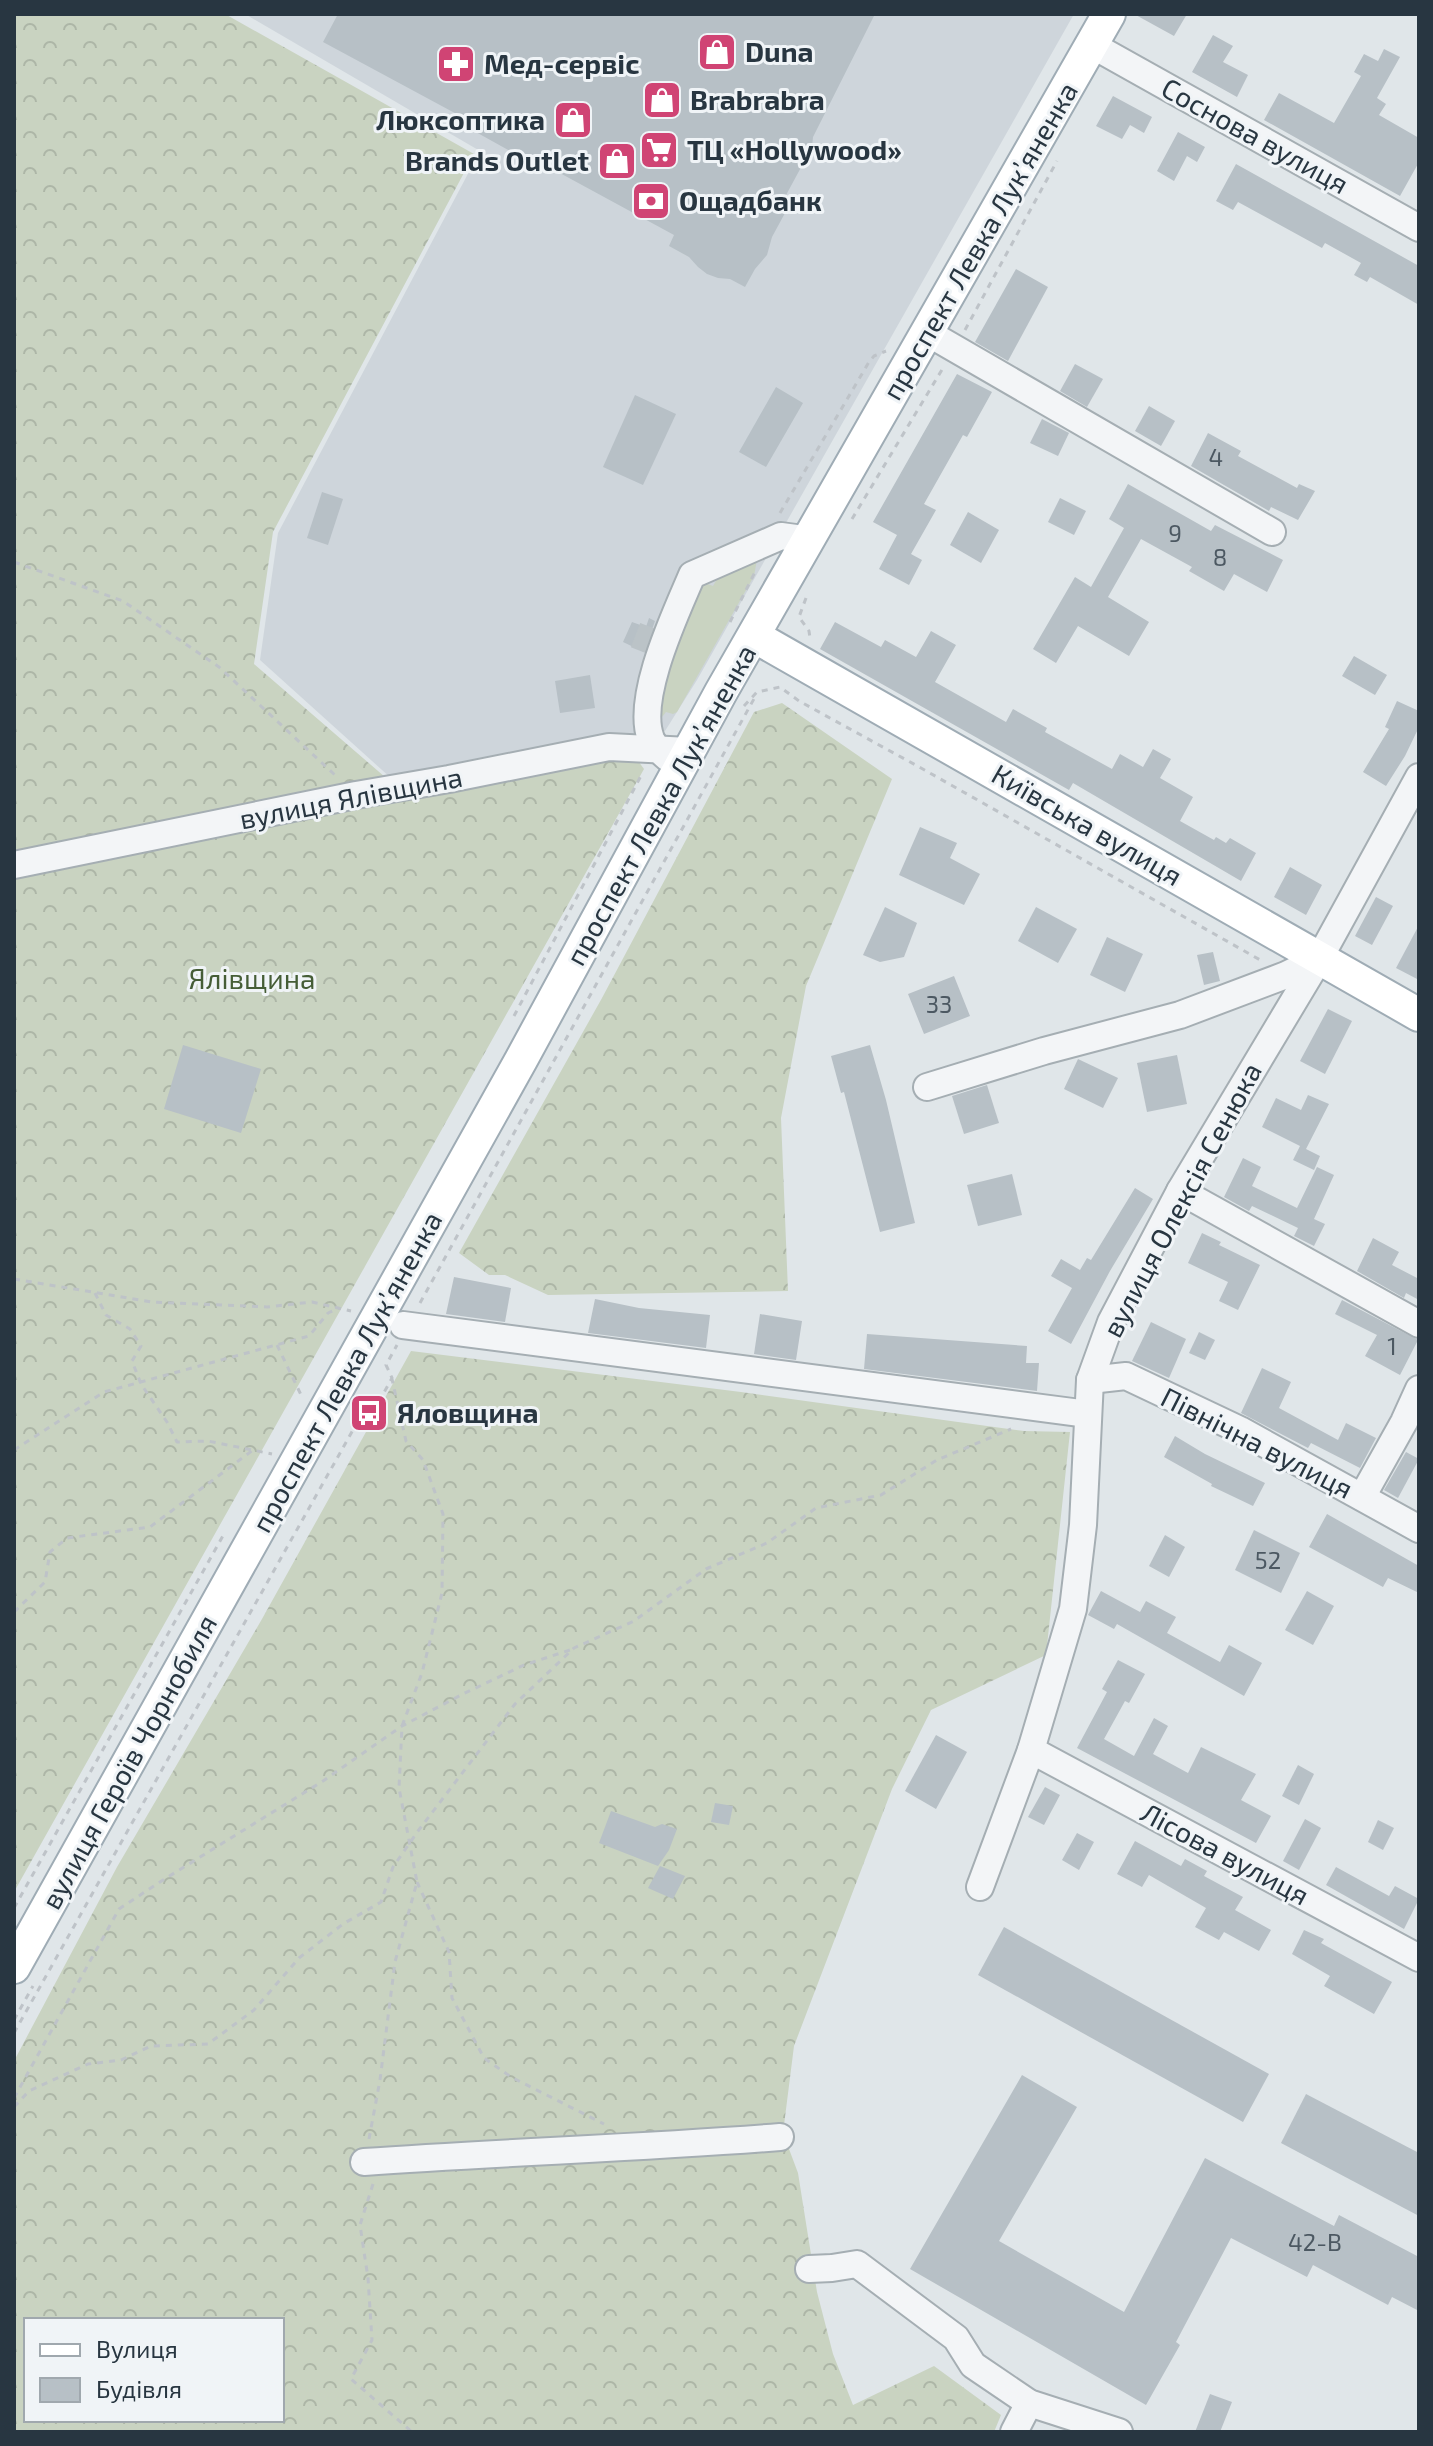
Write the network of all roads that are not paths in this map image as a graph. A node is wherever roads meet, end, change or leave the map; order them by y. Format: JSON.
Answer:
{"nodes":[{"id":1,"x":1109,"y":14,"type":"edge"},
{"id":2,"x":1092,"y":45,"type":"junction"},
{"id":3,"x":1419,"y":228,"type":"edge"},
{"id":4,"x":941,"y":341,"type":"junction"},
{"id":5,"x":1272,"y":532,"type":"dead end"},
{"id":6,"x":806,"y":542,"type":"junction"},
{"id":7,"x":692,"y":575,"type":"junction"},
{"id":8,"x":655,"y":621,"type":"tunnel mouth"},
{"id":9,"x":754,"y":636,"type":"junction"},
{"id":10,"x":643,"y":652,"type":"tunnel mouth"},
{"id":11,"x":648,"y":699,"type":"junction"},
{"id":12,"x":675,"y":755,"type":"junction"},
{"id":13,"x":1419,"y":777,"type":"edge"},
{"id":14,"x":14,"y":865,"type":"edge"},
{"id":15,"x":1319,"y":959,"type":"junction"},
{"id":16,"x":1419,"y":1015,"type":"edge"},
{"id":17,"x":927,"y":1087,"type":"dead end"},
{"id":18,"x":1180,"y":1191,"type":"junction"},
{"id":19,"x":1419,"y":1324,"type":"edge"},
{"id":20,"x":406,"y":1325,"type":"road end"},
{"id":21,"x":1090,"y":1380,"type":"junction"},
{"id":22,"x":1419,"y":1389,"type":"edge"},
{"id":23,"x":1088,"y":1414,"type":"junction"},
{"id":24,"x":1362,"y":1497,"type":"junction"},
{"id":25,"x":1419,"y":1529,"type":"edge"},
{"id":26,"x":220,"y":1600,"type":"joint"},
{"id":27,"x":1031,"y":1750,"type":"junction"},
{"id":28,"x":980,"y":1887,"type":"dead end"},
{"id":29,"x":1419,"y":1958,"type":"edge"},
{"id":30,"x":14,"y":1967,"type":"edge"},
{"id":31,"x":780,"y":2137,"type":"dead end"},
{"id":32,"x":364,"y":2162,"type":"road end"},
{"id":33,"x":809,"y":2269,"type":"dead end"},
{"id":34,"x":1022,"y":2397,"type":"junction"},
{"id":35,"x":1014,"y":2432,"type":"edge"},
{"id":36,"x":1119,"y":2432,"type":"edge"}],
"edges":[{"from":1,"to":2,"type":"main road","name":"проспект Левка Лукʼяненка"},
{"from":2,"to":3,"type":"street","name":"Соснова вулиця"},
{"from":2,"to":4,"type":"main road","name":"проспект Левка Лукʼяненка"},
{"from":4,"to":5,"type":"street"},
{"from":4,"to":6,"type":"main road","name":"проспект Левка Лукʼяненка"},
{"from":6,"to":7,"type":"street"},
{"from":6,"to":9,"type":"main road","name":"проспект Левка Лукʼяненка"},
{"from":7,"to":8,"type":"street"},
{"from":7,"to":11,"type":"street"},
{"from":9,"to":12,"type":"main road","name":"проспект Левка Лукʼяненка"},
{"from":9,"to":15,"type":"main road","name":"Київська вулиця"},
{"from":10,"to":11,"type":"street"},
{"from":11,"to":12,"type":"street"},
{"from":12,"to":14,"type":"street","name":"вулиця Ялівщина"},
{"from":12,"to":26,"type":"main road","name":"проспект Левка Лукʼяненка"},
{"from":13,"to":15,"type":"street","name":"вулиця Олексія Сенюка"},
{"from":15,"to":16,"type":"main road","name":"Київська вулиця"},
{"from":15,"to":17,"type":"street"},
{"from":15,"to":18,"type":"street","name":"вулиця Олексія Сенюка"},
{"from":18,"to":19,"type":"street"},
{"from":18,"to":21,"type":"street","name":"вулиця Олексія Сенюка"},
{"from":20,"to":23,"type":"street"},
{"from":21,"to":23,"type":"street","name":"вулиця Олексія Сенюка"},
{"from":21,"to":24,"type":"street","name":"Північна вулиця"},
{"from":22,"to":24,"type":"street"},
{"from":23,"to":27,"type":"street","name":"вулиця Олексія Сенюка"},
{"from":24,"to":25,"type":"street","name":"Північна вулиця"},
{"from":26,"to":30,"type":"main road","name":"вулиця Героїв Чорнобиля"},
{"from":27,"to":28,"type":"street","name":"вулиця Олексія Сенюка"},
{"from":27,"to":29,"type":"street","name":"Лісова вулиця"},
{"from":31,"to":32,"type":"street"},
{"from":33,"to":34,"type":"street"},
{"from":34,"to":35,"type":"street"},
{"from":34,"to":36,"type":"street"}]}
